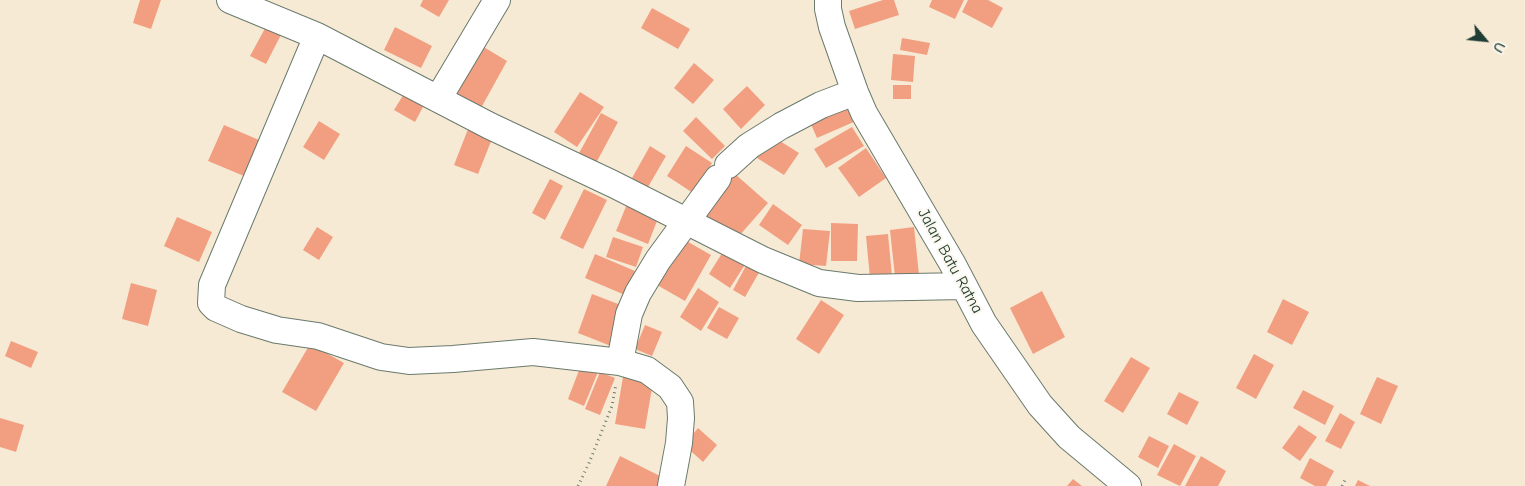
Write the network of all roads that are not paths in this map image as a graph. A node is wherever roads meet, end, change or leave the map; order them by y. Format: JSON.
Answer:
{"nodes":[{"id":1,"x":230,"y":0,"type":"edge"},
{"id":2,"x":497,"y":0,"type":"edge"},
{"id":3,"x":828,"y":0,"type":"edge"},
{"id":4,"x":317,"y":36,"type":"junction"},
{"id":5,"x":855,"y":92,"type":"junction"},
{"id":6,"x":438,"y":99,"type":"junction"},
{"id":7,"x":688,"y":221,"type":"junction"},
{"id":8,"x":964,"y":286,"type":"junction"},
{"id":9,"x":620,"y":362,"type":"junction"},
{"id":10,"x":1125,"y":485,"type":"edge"},
{"id":11,"x":671,"y":486,"type":"edge"}],
"edges":[{"from":1,"to":4,"type":"street"},
{"from":2,"to":6,"type":"street"},
{"from":3,"to":5,"type":"street","name":"Jalan Batu Ratna"},
{"from":4,"to":6,"type":"street"},
{"from":4,"to":9,"type":"street"},
{"from":5,"to":7,"type":"street"},
{"from":5,"to":8,"type":"street","name":"Jalan Batu Ratna"},
{"from":6,"to":7,"type":"street"},
{"from":7,"to":8,"type":"street"},
{"from":7,"to":9,"type":"street"},
{"from":8,"to":10,"type":"street","name":"Jalan Batu Ratna"},
{"from":9,"to":11,"type":"street"}]}
